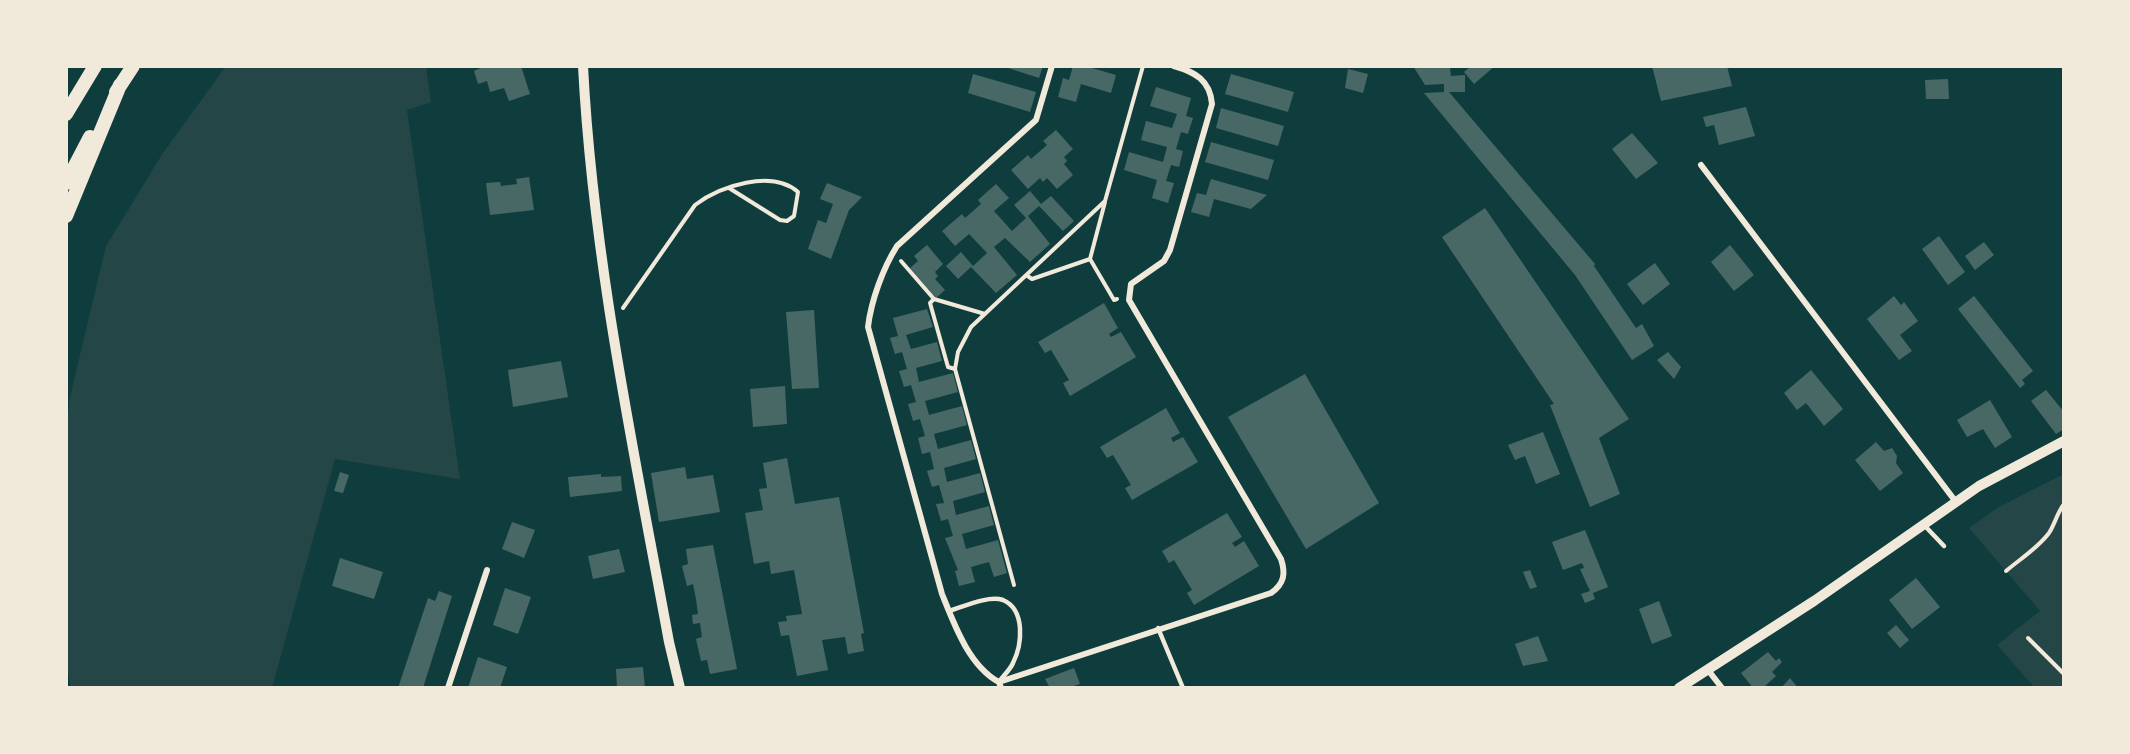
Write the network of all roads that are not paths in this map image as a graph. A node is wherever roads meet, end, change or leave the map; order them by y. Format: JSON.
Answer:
{"nodes":[{"id":1,"x":95,"y":66,"type":"edge"},
{"id":2,"x":134,"y":66,"type":"edge"},
{"id":3,"x":583,"y":66,"type":"edge"},
{"id":4,"x":1052,"y":66,"type":"edge"},
{"id":5,"x":1174,"y":66,"type":"edge"},
{"id":6,"x":120,"y":85,"type":"junction"},
{"id":7,"x":66,"y":114,"type":"edge"},
{"id":8,"x":1701,"y":165,"type":"dead end"},
{"id":9,"x":66,"y":183,"type":"edge"},
{"id":10,"x":66,"y":216,"type":"edge"},
{"id":11,"x":2064,"y":441,"type":"edge"},
{"id":12,"x":1956,"y":503,"type":"junction"},
{"id":13,"x":1924,"y":525,"type":"junction"},
{"id":14,"x":1944,"y":546,"type":"dead end"},
{"id":15,"x":487,"y":570,"type":"dead end"},
{"id":16,"x":949,"y":611,"type":"junction"},
{"id":17,"x":1158,"y":628,"type":"junction"},
{"id":18,"x":1708,"y":670,"type":"junction"},
{"id":19,"x":1000,"y":685,"type":"edge"},
{"id":20,"x":448,"y":688,"type":"edge"},
{"id":21,"x":680,"y":688,"type":"edge"},
{"id":22,"x":1183,"y":688,"type":"edge"},
{"id":23,"x":1679,"y":688,"type":"edge"},
{"id":24,"x":1722,"y":688,"type":"edge"}],
"edges":[{"from":1,"to":7,"type":"main road"},
{"from":2,"to":6,"type":"main road"},
{"from":3,"to":21,"type":"street"},
{"from":4,"to":16,"type":"street"},
{"from":5,"to":17,"type":"street"},
{"from":6,"to":9,"type":"main road"},
{"from":6,"to":10,"type":"main road"},
{"from":8,"to":12,"type":"street"},
{"from":11,"to":12,"type":"street"},
{"from":12,"to":13,"type":"street"},
{"from":13,"to":14,"type":"lane"},
{"from":13,"to":18,"type":"street"},
{"from":15,"to":20,"type":"street"},
{"from":16,"to":19,"type":"street"},
{"from":16,"to":19,"type":"lane"},
{"from":17,"to":19,"type":"street"},
{"from":17,"to":22,"type":"lane"},
{"from":18,"to":23,"type":"street"},
{"from":18,"to":24,"type":"street"}]}
